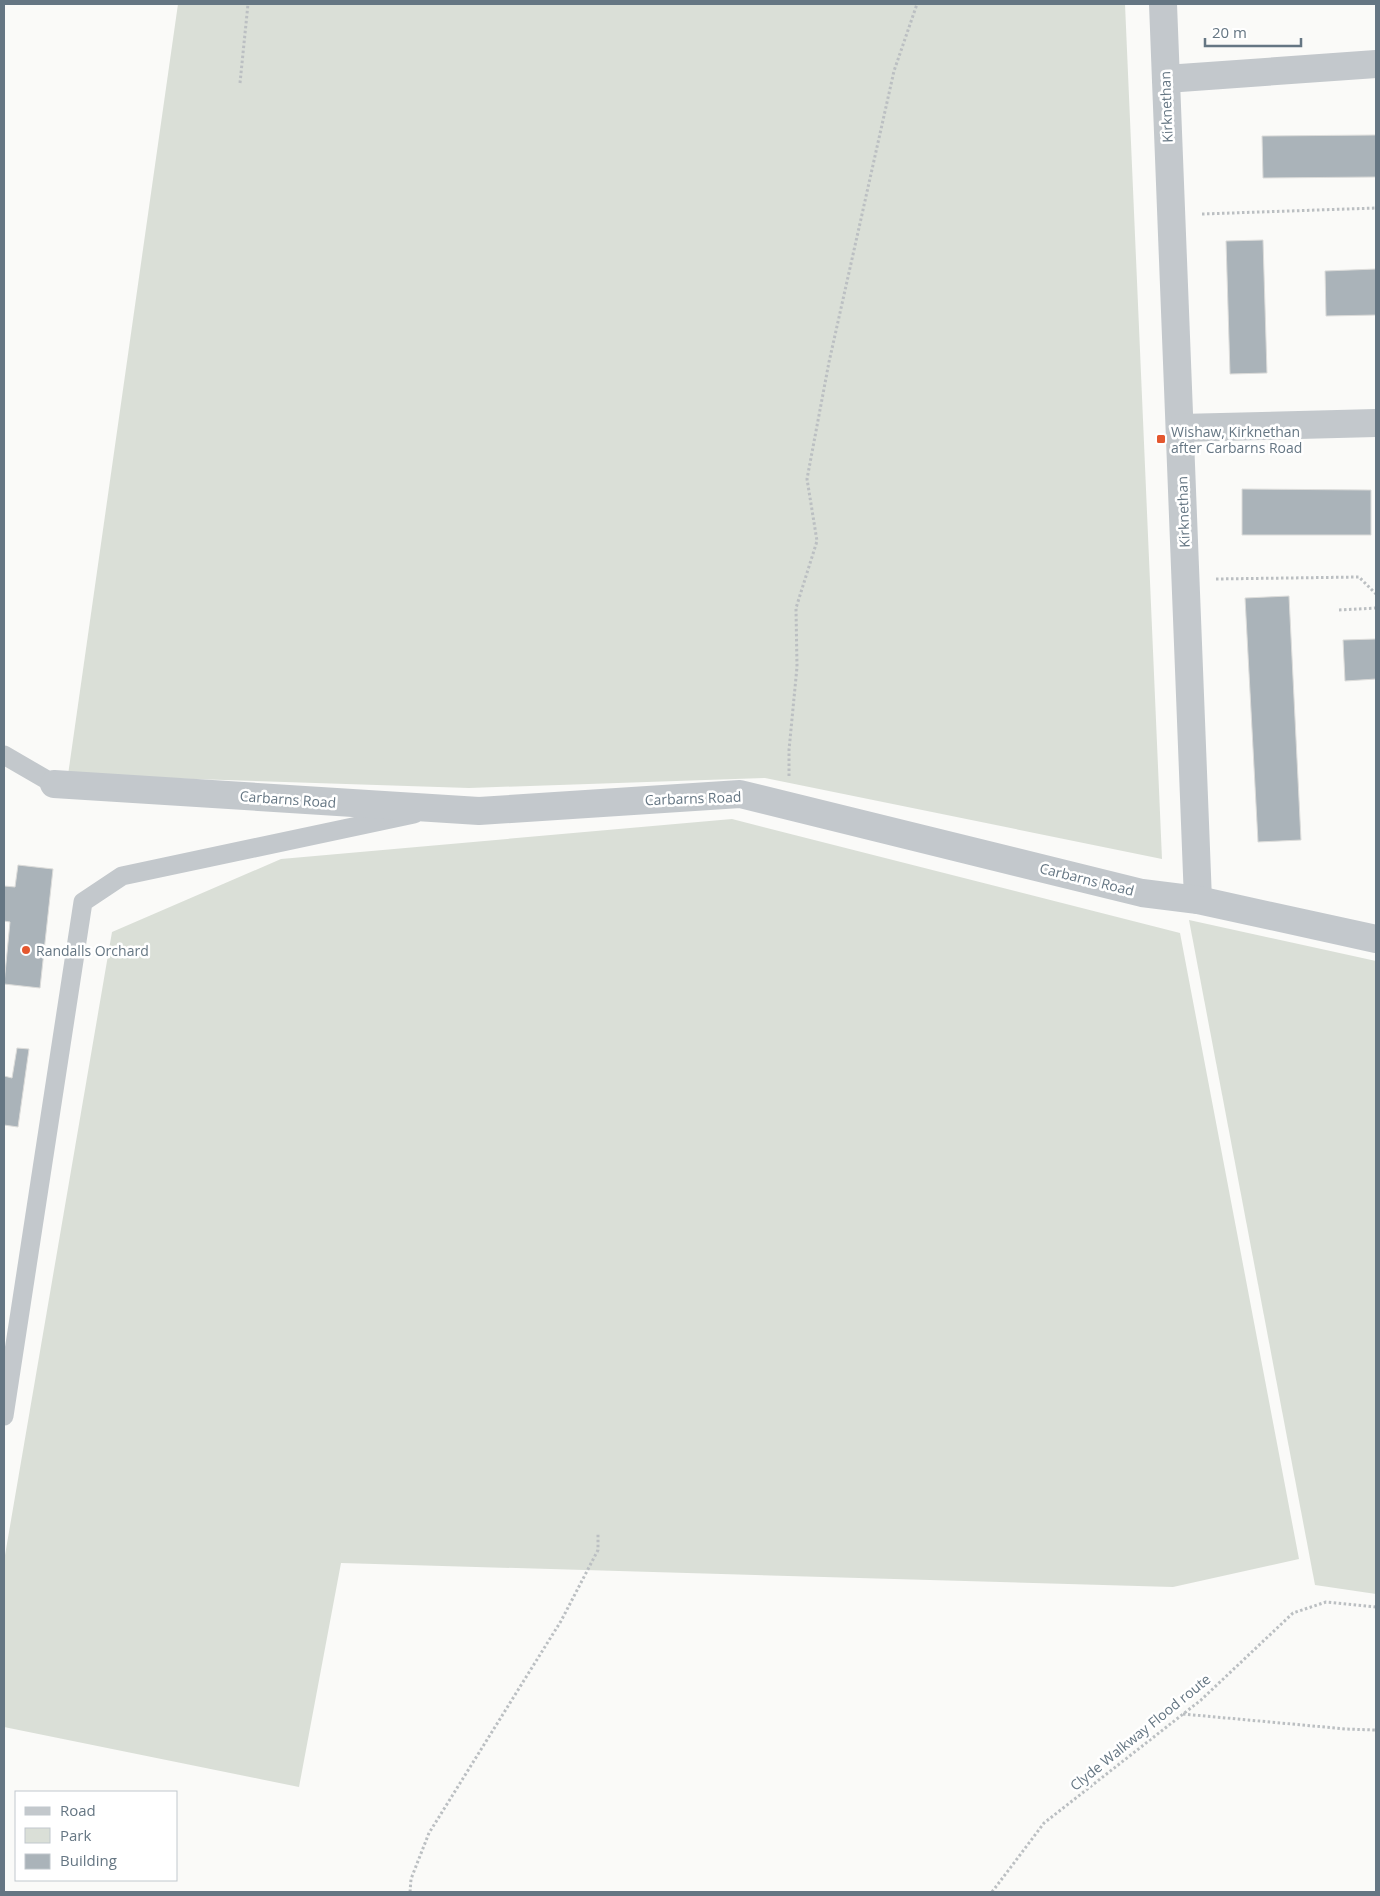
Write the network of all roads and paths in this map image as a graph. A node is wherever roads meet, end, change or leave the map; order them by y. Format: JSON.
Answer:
{"nodes":[{"id":1,"x":248,"y":4,"type":"edge"},
{"id":2,"x":917,"y":4,"type":"edge"},
{"id":3,"x":1163,"y":4,"type":"edge"},
{"id":4,"x":1376,"y":64,"type":"edge"},
{"id":5,"x":1166,"y":79,"type":"junction"},
{"id":6,"x":240,"y":83,"type":"dead end"},
{"id":7,"x":1376,"y":208,"type":"edge"},
{"id":8,"x":1170,"y":215,"type":"junction"},
{"id":9,"x":1376,"y":423,"type":"edge"},
{"id":10,"x":1180,"y":428,"type":"junction"},
{"id":11,"x":1186,"y":573,"type":"junction"},
{"id":12,"x":1376,"y":594,"type":"edge"},
{"id":13,"x":1376,"y":608,"type":"edge"},
{"id":14,"x":1339,"y":610,"type":"dead end"},
{"id":15,"x":4,"y":755,"type":"edge"},
{"id":16,"x":54,"y":784,"type":"joint"},
{"id":17,"x":790,"y":806,"type":"junction"},
{"id":18,"x":440,"y":808,"type":"junction"},
{"id":19,"x":1198,"y":900,"type":"junction"},
{"id":20,"x":1376,"y":939,"type":"edge"},
{"id":21,"x":4,"y":1416,"type":"edge"},
{"id":22,"x":598,"y":1533,"type":"dead end"},
{"id":23,"x":1376,"y":1607,"type":"edge"},
{"id":24,"x":1184,"y":1714,"type":"junction"},
{"id":25,"x":1376,"y":1730,"type":"edge"},
{"id":26,"x":410,"y":1892,"type":"edge"},
{"id":27,"x":992,"y":1892,"type":"edge"}],
"edges":[{"from":1,"to":6,"type":"path"},
{"from":2,"to":17,"type":"path"},
{"from":3,"to":5,"type":"street","name":"Kirknethan"},
{"from":4,"to":5,"type":"street"},
{"from":5,"to":8,"type":"street","name":"Kirknethan"},
{"from":7,"to":8,"type":"path"},
{"from":8,"to":10,"type":"street","name":"Kirknethan"},
{"from":9,"to":10,"type":"street"},
{"from":10,"to":11,"type":"street","name":"Kirknethan"},
{"from":11,"to":12,"type":"path"},
{"from":11,"to":19,"type":"street","name":"Kirknethan"},
{"from":13,"to":14,"type":"path"},
{"from":15,"to":16,"type":"lane"},
{"from":16,"to":18,"type":"street","name":"Carbarns Road"},
{"from":17,"to":18,"type":"street","name":"Carbarns Road"},
{"from":17,"to":19,"type":"street","name":"Carbarns Road"},
{"from":18,"to":21,"type":"lane"},
{"from":19,"to":20,"type":"street","name":"Carbarns Road"},
{"from":22,"to":26,"type":"path"},
{"from":23,"to":24,"type":"path","name":"Clyde Walkway Flood route"},
{"from":24,"to":25,"type":"path"},
{"from":24,"to":27,"type":"path","name":"Clyde Walkway Flood route"}]}
